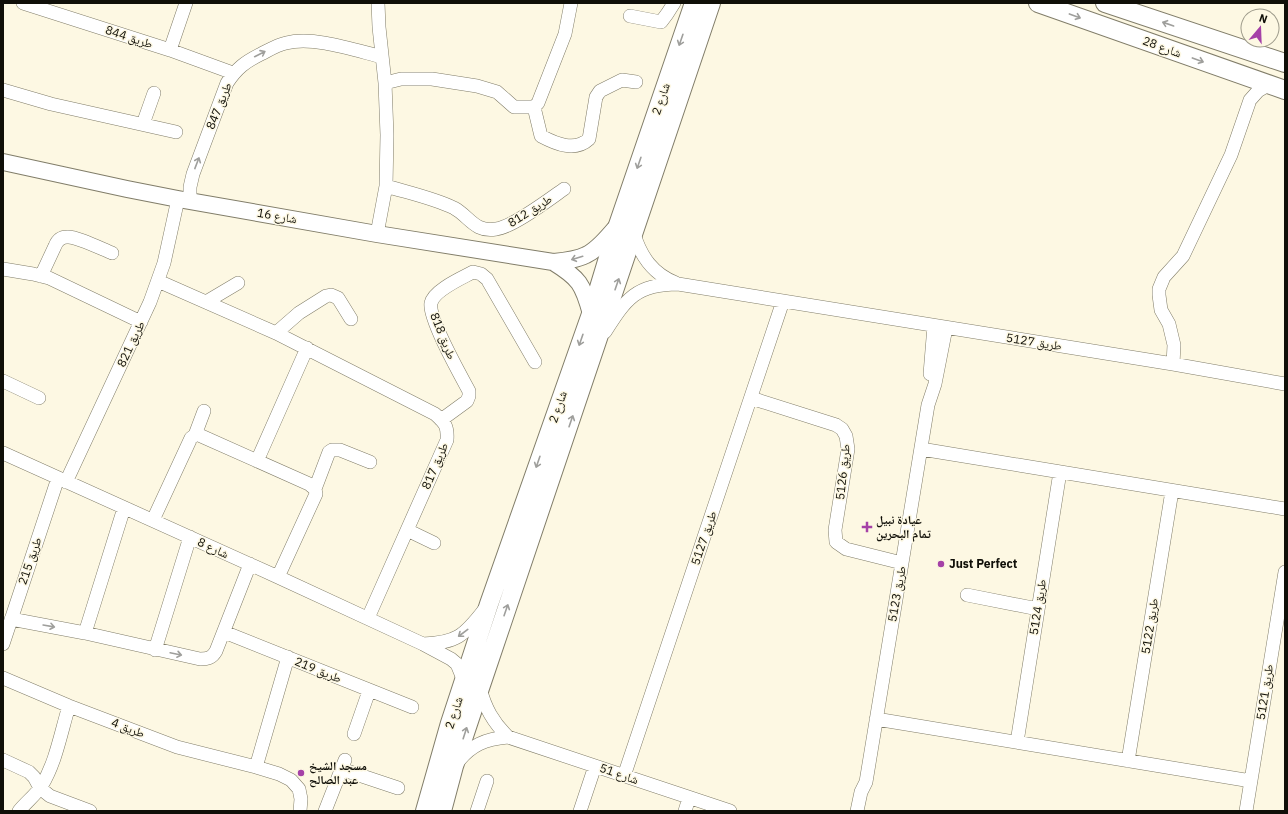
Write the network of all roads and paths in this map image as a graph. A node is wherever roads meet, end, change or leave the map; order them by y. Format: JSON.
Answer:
{"nodes":[{"id":1,"x":23,"y":3,"type":"edge"},
{"id":2,"x":378,"y":3,"type":"edge"},
{"id":3,"x":571,"y":3,"type":"edge"},
{"id":4,"x":674,"y":3,"type":"edge"},
{"id":5,"x":694,"y":3,"type":"edge"},
{"id":6,"x":711,"y":3,"type":"edge"},
{"id":7,"x":1038,"y":3,"type":"edge"},
{"id":8,"x":1105,"y":3,"type":"edge"},
{"id":9,"x":184,"y":4,"type":"edge"},
{"id":10,"x":1058,"y":6,"type":"edge"},
{"id":11,"x":630,"y":16,"type":"dead end"},
{"id":12,"x":170,"y":50,"type":"junction"},
{"id":13,"x":382,"y":57,"type":"junction"},
{"id":14,"x":1285,"y":63,"type":"edge"},
{"id":15,"x":234,"y":73,"type":"junction"},
{"id":16,"x":1243,"y":76,"type":"junction"},
{"id":17,"x":636,"y":82,"type":"dead end"},
{"id":18,"x":384,"y":83,"type":"junction"},
{"id":19,"x":1277,"y":88,"type":"edge"},
{"id":20,"x":3,"y":90,"type":"edge"},
{"id":21,"x":154,"y":93,"type":"dead end"},
{"id":22,"x":1250,"y":100,"type":"junction"},
{"id":23,"x":534,"y":107,"type":"junction"},
{"id":24,"x":143,"y":124,"type":"junction"},
{"id":25,"x":176,"y":132,"type":"dead end"},
{"id":26,"x":3,"y":162,"type":"edge"},
{"id":27,"x":386,"y":186,"type":"junction"},
{"id":28,"x":564,"y":189,"type":"dead end"},
{"id":29,"x":184,"y":200,"type":"junction"},
{"id":30,"x":618,"y":225,"type":"junction"},
{"id":31,"x":376,"y":234,"type":"junction"},
{"id":32,"x":634,"y":234,"type":"junction"},
{"id":33,"x":112,"y":253,"type":"dead end"},
{"id":34,"x":553,"y":262,"type":"junction"},
{"id":35,"x":3,"y":269,"type":"edge"},
{"id":36,"x":41,"y":276,"type":"junction"},
{"id":37,"x":158,"y":281,"type":"junction"},
{"id":38,"x":238,"y":283,"type":"dead end"},
{"id":39,"x":678,"y":284,"type":"junction"},
{"id":40,"x":783,"y":301,"type":"junction"},
{"id":41,"x":206,"y":302,"type":"junction"},
{"id":42,"x":590,"y":314,"type":"junction"},
{"id":43,"x":351,"y":319,"type":"dead end"},
{"id":44,"x":142,"y":322,"type":"junction"},
{"id":45,"x":940,"y":327,"type":"junction"},
{"id":46,"x":276,"y":333,"type":"junction"},
{"id":47,"x":596,"y":346,"type":"junction"},
{"id":48,"x":307,"y":348,"type":"junction"},
{"id":49,"x":535,"y":362,"type":"dead end"},
{"id":50,"x":1173,"y":364,"type":"junction"},
{"id":51,"x":3,"y":381,"type":"edge"},
{"id":52,"x":1285,"y":384,"type":"edge"},
{"id":53,"x":39,"y":398,"type":"dead end"},
{"id":54,"x":751,"y":398,"type":"junction"},
{"id":55,"x":204,"y":412,"type":"dead end"},
{"id":56,"x":441,"y":420,"type":"junction"},
{"id":57,"x":195,"y":435,"type":"junction"},
{"id":58,"x":921,"y":449,"type":"junction"},
{"id":59,"x":3,"y":453,"type":"edge"},
{"id":60,"x":257,"y":461,"type":"junction"},
{"id":61,"x":370,"y":462,"type":"dead end"},
{"id":62,"x":1060,"y":472,"type":"junction"},
{"id":63,"x":62,"y":480,"type":"junction"},
{"id":64,"x":315,"y":489,"type":"junction"},
{"id":65,"x":1172,"y":491,"type":"junction"},
{"id":66,"x":124,"y":508,"type":"junction"},
{"id":67,"x":1285,"y":509,"type":"edge"},
{"id":68,"x":153,"y":520,"type":"junction"},
{"id":69,"x":407,"y":530,"type":"junction"},
{"id":70,"x":190,"y":537,"type":"junction"},
{"id":71,"x":434,"y":543,"type":"dead end"},
{"id":72,"x":902,"y":563,"type":"junction"},
{"id":73,"x":250,"y":564,"type":"junction"},
{"id":74,"x":1285,"y":572,"type":"edge"},
{"id":75,"x":278,"y":577,"type":"junction"},
{"id":76,"x":968,"y":595,"type":"dead end"},
{"id":77,"x":488,"y":604,"type":"junction"},
{"id":78,"x":1038,"y":608,"type":"junction"},
{"id":79,"x":368,"y":618,"type":"junction"},
{"id":80,"x":11,"y":619,"type":"junction"},
{"id":81,"x":85,"y":632,"type":"junction"},
{"id":82,"x":224,"y":632,"type":"junction"},
{"id":83,"x":3,"y":644,"type":"edge"},
{"id":84,"x":423,"y":644,"type":"junction"},
{"id":85,"x":155,"y":650,"type":"junction"},
{"id":86,"x":288,"y":657,"type":"junction"},
{"id":87,"x":3,"y":678,"type":"edge"},
{"id":88,"x":472,"y":685,"type":"junction"},
{"id":89,"x":369,"y":691,"type":"junction"},
{"id":90,"x":69,"y":706,"type":"junction"},
{"id":91,"x":412,"y":707,"type":"dead end"},
{"id":92,"x":876,"y":719,"type":"junction"},
{"id":93,"x":354,"y":734,"type":"dead end"},
{"id":94,"x":508,"y":737,"type":"junction"},
{"id":95,"x":1017,"y":742,"type":"junction"},
{"id":96,"x":3,"y":760,"type":"edge"},
{"id":97,"x":1128,"y":761,"type":"junction"},
{"id":98,"x":454,"y":766,"type":"junction"},
{"id":99,"x":596,"y":766,"type":"junction"},
{"id":100,"x":256,"y":767,"type":"junction"},
{"id":101,"x":624,"y":776,"type":"junction"},
{"id":102,"x":487,"y":781,"type":"dead end"},
{"id":103,"x":1251,"y":781,"type":"junction"},
{"id":104,"x":866,"y":782,"type":"junction"},
{"id":105,"x":40,"y":788,"type":"junction"},
{"id":106,"x":398,"y":788,"type":"dead end"},
{"id":107,"x":689,"y":798,"type":"junction"},
{"id":108,"x":19,"y":811,"type":"edge"},
{"id":109,"x":90,"y":811,"type":"edge"},
{"id":110,"x":300,"y":811,"type":"edge"},
{"id":111,"x":325,"y":811,"type":"edge"},
{"id":112,"x":425,"y":811,"type":"edge"},
{"id":113,"x":442,"y":811,"type":"edge"},
{"id":114,"x":477,"y":811,"type":"edge"},
{"id":115,"x":580,"y":811,"type":"edge"},
{"id":116,"x":685,"y":811,"type":"edge"},
{"id":117,"x":730,"y":811,"type":"edge"},
{"id":118,"x":856,"y":811,"type":"edge"},
{"id":119,"x":865,"y":811,"type":"edge"},
{"id":120,"x":1246,"y":811,"type":"edge"}],
"edges":[{"from":1,"to":12,"type":"street","name":"طريق 844"},
{"from":2,"to":13,"type":"street"},
{"from":3,"to":23,"type":"street"},
{"from":4,"to":11,"type":"street"},
{"from":5,"to":30,"type":"main road","name":"شارع 2","one_way":true},
{"from":6,"to":32,"type":"main road","name":"شارع 2"},
{"from":7,"to":10,"type":"main road","name":"شارع 28"},
{"from":14,"to":8,"type":"main road","name":"شارع 28","one_way":true},
{"from":9,"to":12,"type":"street"},
{"from":10,"to":16,"type":"main road","name":"شارع 28","one_way":true},
{"from":12,"to":15,"type":"street","name":"طريق 844"},
{"from":15,"to":13,"type":"street","name":"طريق 847","one_way":true},
{"from":13,"to":18,"type":"street"},
{"from":29,"to":15,"type":"street","name":"طريق 847","one_way":true},
{"from":16,"to":19,"type":"main road","name":"شارع 28"},
{"from":16,"to":22,"type":"street"},
{"from":17,"to":23,"type":"street"},
{"from":18,"to":23,"type":"street"},
{"from":18,"to":27,"type":"street"},
{"from":19,"to":22,"type":"street"},
{"from":20,"to":24,"type":"street"},
{"from":21,"to":24,"type":"street"},
{"from":22,"to":50,"type":"street"},
{"from":24,"to":25,"type":"street"},
{"from":26,"to":29,"type":"street","name":"شارع 16"},
{"from":27,"to":28,"type":"street","name":"طريق 812"},
{"from":27,"to":31,"type":"street"},
{"from":29,"to":31,"type":"street","name":"شارع 16"},
{"from":29,"to":37,"type":"street","name":"طريق 821"},
{"from":30,"to":34,"type":"street","name":"شارع 16","one_way":true},
{"from":30,"to":42,"type":"main road","name":"شارع 2"},
{"from":31,"to":34,"type":"street","name":"شارع 16"},
{"from":32,"to":39,"type":"street","name":"طريق 5127"},
{"from":47,"to":32,"type":"main road","name":"شارع 2","one_way":true},
{"from":33,"to":36,"type":"street"},
{"from":34,"to":42,"type":"street","name":"شارع 16"},
{"from":35,"to":36,"type":"street"},
{"from":36,"to":44,"type":"street"},
{"from":37,"to":41,"type":"street"},
{"from":37,"to":44,"type":"street","name":"طريق 821"},
{"from":38,"to":41,"type":"street"},
{"from":39,"to":40,"type":"street","name":"طريق 5127"},
{"from":39,"to":47,"type":"street","name":"طريق 5127"},
{"from":40,"to":45,"type":"street","name":"طريق 5127"},
{"from":40,"to":54,"type":"street","name":"طريق 5127"},
{"from":41,"to":46,"type":"street"},
{"from":42,"to":77,"type":"main road","name":"شارع 2","one_way":true},
{"from":43,"to":46,"type":"street"},
{"from":44,"to":63,"type":"street","name":"طريق 821"},
{"from":45,"to":50,"type":"street","name":"طريق 5127"},
{"from":45,"to":58,"type":"street","name":"طريق 5123"},
{"from":46,"to":48,"type":"street"},
{"from":88,"to":47,"type":"main road","name":"شارع 2","one_way":true},
{"from":48,"to":56,"type":"street"},
{"from":48,"to":60,"type":"street"},
{"from":49,"to":56,"type":"street","name":"طريق 818"},
{"from":50,"to":52,"type":"street","name":"طريق 5127"},
{"from":51,"to":53,"type":"street"},
{"from":54,"to":72,"type":"street","name":"طريق 5126"},
{"from":54,"to":101,"type":"street","name":"طريق 5127"},
{"from":55,"to":57,"type":"street"},
{"from":56,"to":69,"type":"street","name":"طريق 817"},
{"from":57,"to":60,"type":"street"},
{"from":57,"to":68,"type":"street"},
{"from":58,"to":62,"type":"street"},
{"from":58,"to":72,"type":"street","name":"طريق 5123"},
{"from":59,"to":63,"type":"street","name":"شارع 8"},
{"from":60,"to":64,"type":"street"},
{"from":61,"to":64,"type":"street"},
{"from":62,"to":65,"type":"street"},
{"from":62,"to":78,"type":"street","name":"طريق 5124"},
{"from":63,"to":66,"type":"street","name":"شارع 8"},
{"from":63,"to":80,"type":"street","name":"طريق 215"},
{"from":64,"to":75,"type":"street"},
{"from":65,"to":67,"type":"street"},
{"from":65,"to":97,"type":"street","name":"طريق 5122"},
{"from":66,"to":68,"type":"street","name":"شارع 8"},
{"from":66,"to":81,"type":"street"},
{"from":68,"to":70,"type":"street","name":"شارع 8"},
{"from":69,"to":71,"type":"street"},
{"from":69,"to":79,"type":"street","name":"طريق 817"},
{"from":70,"to":73,"type":"street","name":"شارع 8"},
{"from":70,"to":85,"type":"street"},
{"from":72,"to":92,"type":"street","name":"طريق 5123"},
{"from":73,"to":75,"type":"street","name":"شارع 8"},
{"from":73,"to":82,"type":"street"},
{"from":74,"to":103,"type":"street","name":"طريق 5121"},
{"from":75,"to":79,"type":"street","name":"شارع 8"},
{"from":76,"to":78,"type":"street"},
{"from":77,"to":84,"type":"street","one_way":true},
{"from":77,"to":88,"type":"main road","name":"شارع 2"},
{"from":78,"to":95,"type":"street","name":"طريق 5124"},
{"from":79,"to":84,"type":"street","name":"شارع 8"},
{"from":80,"to":81,"type":"street","one_way":true},
{"from":80,"to":83,"type":"street","name":"طريق 215"},
{"from":81,"to":85,"type":"street"},
{"from":85,"to":82,"type":"street","one_way":true},
{"from":82,"to":86,"type":"street","name":"طريق 219"},
{"from":84,"to":88,"type":"street","name":"شارع 8"},
{"from":86,"to":89,"type":"street","name":"طريق 219"},
{"from":86,"to":100,"type":"street"},
{"from":87,"to":90,"type":"street","name":"طريق 4"},
{"from":88,"to":94,"type":"street","name":"شارع 51"},
{"from":98,"to":88,"type":"main road","name":"شارع 2","one_way":true},
{"from":88,"to":112,"type":"main road","name":"شارع 2"},
{"from":89,"to":91,"type":"street","name":"طريق 219"},
{"from":89,"to":93,"type":"street"},
{"from":90,"to":100,"type":"street","name":"طريق 4"},
{"from":90,"to":105,"type":"street"},
{"from":92,"to":95,"type":"street"},
{"from":92,"to":104,"type":"street","name":"طريق 5123"},
{"from":94,"to":98,"type":"street","name":"شارع 51"},
{"from":94,"to":99,"type":"street","name":"شارع 51"},
{"from":95,"to":97,"type":"street"},
{"from":96,"to":105,"type":"street"},
{"from":97,"to":103,"type":"street"},
{"from":98,"to":113,"type":"main road","name":"شارع 2"},
{"from":99,"to":101,"type":"street","name":"شارع 51"},
{"from":99,"to":115,"type":"street"},
{"from":100,"to":110,"type":"street","name":"طريق 4"},
{"from":101,"to":107,"type":"street","name":"شارع 51"},
{"from":102,"to":114,"type":"street"},
{"from":103,"to":120,"type":"street","name":"طريق 5121"},
{"from":104,"to":118,"type":"street","name":"طريق 5123"},
{"from":104,"to":119,"type":"street","name":"طريق 5123"},
{"from":105,"to":108,"type":"street"},
{"from":105,"to":109,"type":"street"},
{"from":106,"to":111,"type":"street"},
{"from":107,"to":116,"type":"street"},
{"from":107,"to":117,"type":"street","name":"شارع 51"}]}
